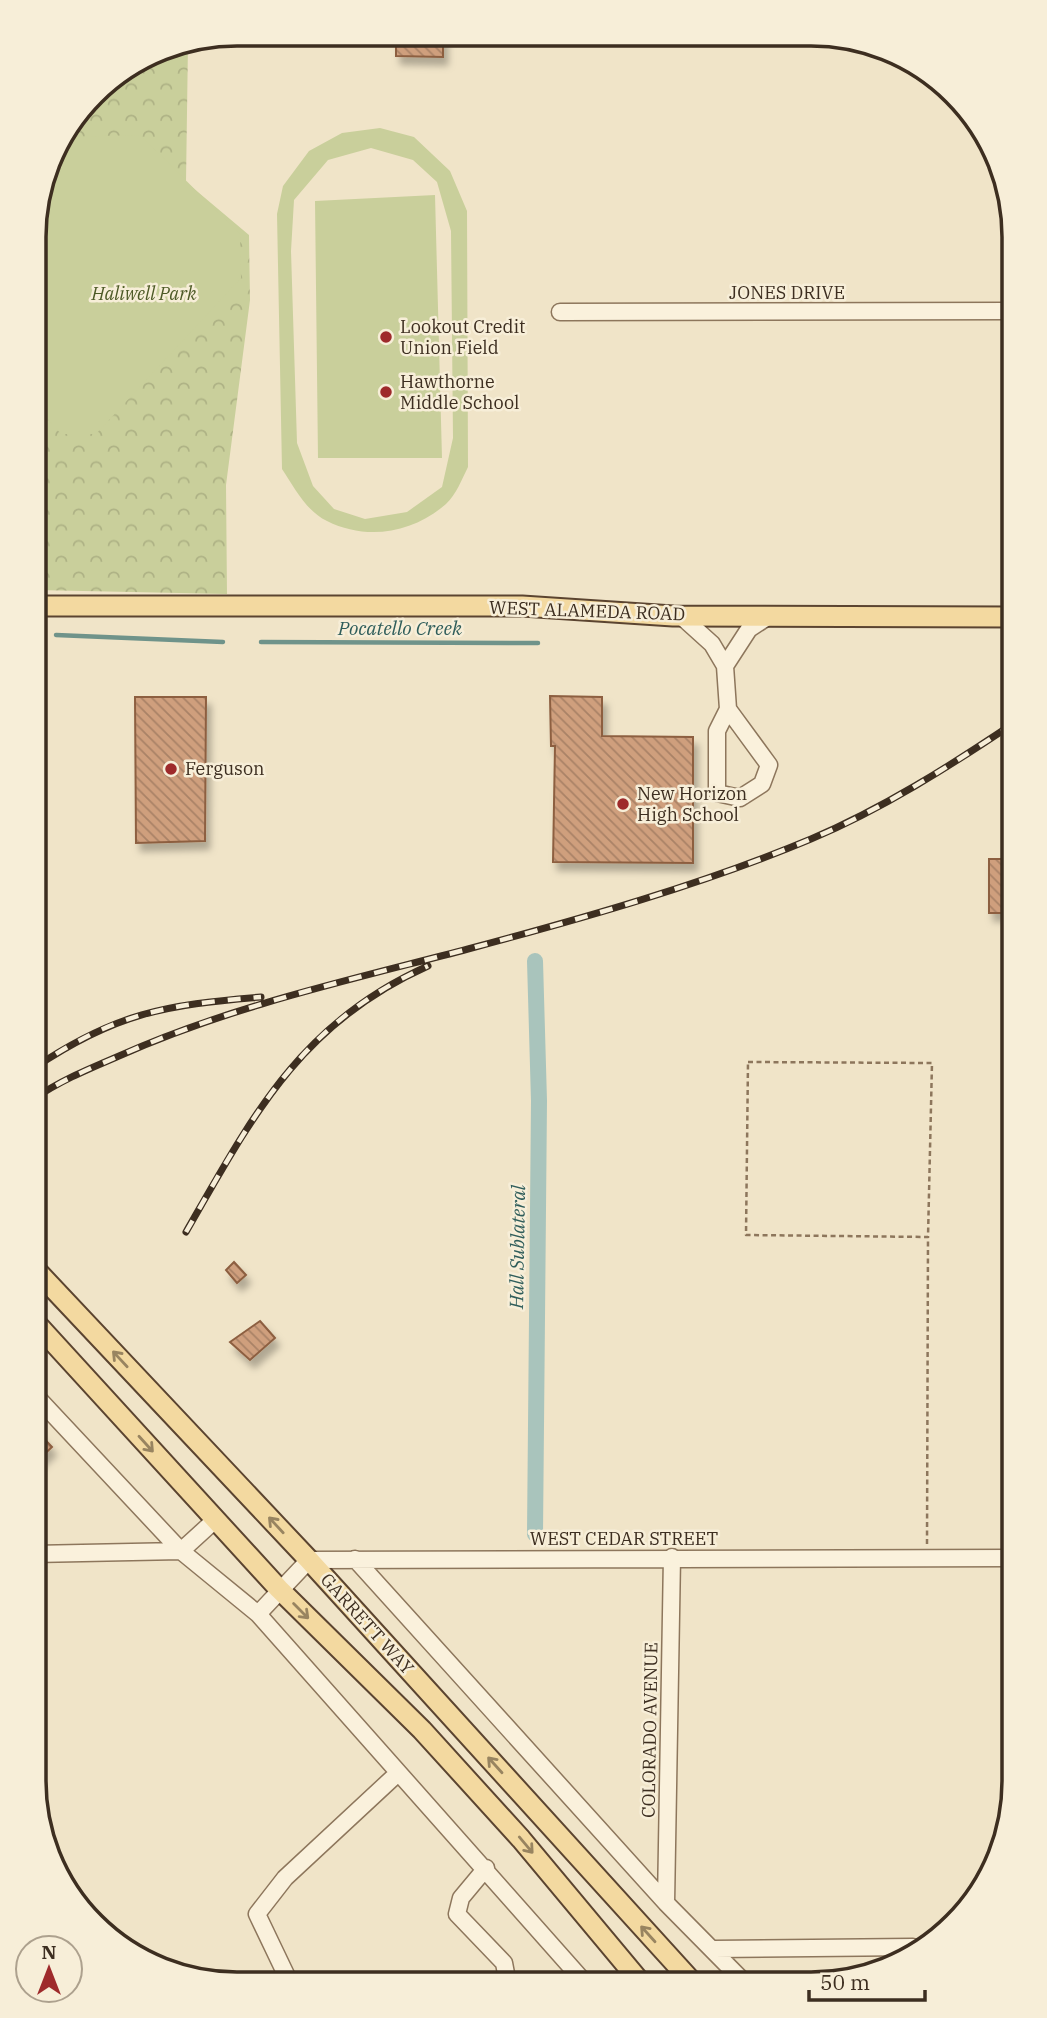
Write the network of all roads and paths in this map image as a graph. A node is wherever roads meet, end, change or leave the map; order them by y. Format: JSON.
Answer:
{"nodes":[{"id":1,"x":1002,"y":311,"type":"edge"},
{"id":2,"x":560,"y":312,"type":"dead end"},
{"id":3,"x":46,"y":607,"type":"edge"},
{"id":4,"x":681,"y":616,"type":"junction"},
{"id":5,"x":769,"y":616,"type":"junction"},
{"id":6,"x":1002,"y":617,"type":"edge"},
{"id":7,"x":725,"y":666,"type":"junction"},
{"id":8,"x":728,"y":709,"type":"junction"},
{"id":9,"x":928,"y":1237,"type":"junction"},
{"id":10,"x":46,"y":1281,"type":"edge"},
{"id":11,"x":46,"y":1334,"type":"edge"},
{"id":12,"x":46,"y":1407,"type":"edge"},
{"id":13,"x":215,"y":1520,"type":"junction"},
{"id":14,"x":181,"y":1552,"type":"junction"},
{"id":15,"x":46,"y":1554,"type":"edge"},
{"id":16,"x":672,"y":1558,"type":"junction"},
{"id":17,"x":927,"y":1558,"type":"junction"},
{"id":18,"x":1001,"y":1558,"type":"edge"},
{"id":19,"x":355,"y":1559,"type":"junction"},
{"id":20,"x":309,"y":1560,"type":"junction"},
{"id":21,"x":279,"y":1589,"type":"junction"},
{"id":22,"x":258,"y":1614,"type":"junction"},
{"id":23,"x":398,"y":1773,"type":"junction"},
{"id":24,"x":486,"y":1868,"type":"junction"},
{"id":25,"x":666,"y":1903,"type":"junction"},
{"id":26,"x":906,"y":1947,"type":"edge"},
{"id":27,"x":714,"y":1949,"type":"junction"},
{"id":28,"x":285,"y":1972,"type":"edge"},
{"id":29,"x":505,"y":1972,"type":"edge"},
{"id":30,"x":576,"y":1972,"type":"edge"},
{"id":31,"x":632,"y":1972,"type":"edge"},
{"id":32,"x":683,"y":1972,"type":"edge"},
{"id":33,"x":736,"y":1972,"type":"edge"}],
"edges":[{"from":1,"to":2,"type":"street","name":"JONES DRIVE"},
{"from":3,"to":4,"type":"main road","name":"WEST ALAMEDA ROAD"},
{"from":4,"to":5,"type":"main road","name":"WEST ALAMEDA ROAD"},
{"from":4,"to":7,"type":"street"},
{"from":5,"to":6,"type":"main road","name":"WEST ALAMEDA ROAD"},
{"from":5,"to":7,"type":"street"},
{"from":7,"to":8,"type":"street"},
{"from":8,"to":8,"type":"street"},
{"from":9,"to":9,"type":"path"},
{"from":9,"to":17,"type":"path"},
{"from":20,"to":10,"type":"main road","name":"GARRETT WAY","one_way":true},
{"from":11,"to":13,"type":"main road","name":"GARRETT WAY","one_way":true},
{"from":12,"to":14,"type":"street"},
{"from":13,"to":14,"type":"street"},
{"from":13,"to":21,"type":"main road","name":"GARRETT WAY"},
{"from":14,"to":15,"type":"street"},
{"from":14,"to":22,"type":"street"},
{"from":16,"to":17,"type":"street","name":"WEST CEDAR STREET"},
{"from":16,"to":19,"type":"street","name":"WEST CEDAR STREET"},
{"from":16,"to":25,"type":"street","name":"COLORADO AVENUE"},
{"from":17,"to":18,"type":"street","name":"WEST CEDAR STREET"},
{"from":19,"to":20,"type":"street","name":"WEST CEDAR STREET"},
{"from":19,"to":25,"type":"street"},
{"from":20,"to":21,"type":"street"},
{"from":32,"to":20,"type":"main road","name":"GARRETT WAY","one_way":true},
{"from":21,"to":22,"type":"street"},
{"from":21,"to":31,"type":"main road","name":"GARRETT WAY","one_way":true},
{"from":22,"to":23,"type":"street"},
{"from":23,"to":24,"type":"street"},
{"from":23,"to":28,"type":"street"},
{"from":24,"to":29,"type":"street"},
{"from":24,"to":30,"type":"street"},
{"from":25,"to":27,"type":"street"},
{"from":26,"to":27,"type":"street"},
{"from":27,"to":33,"type":"street"}]}
